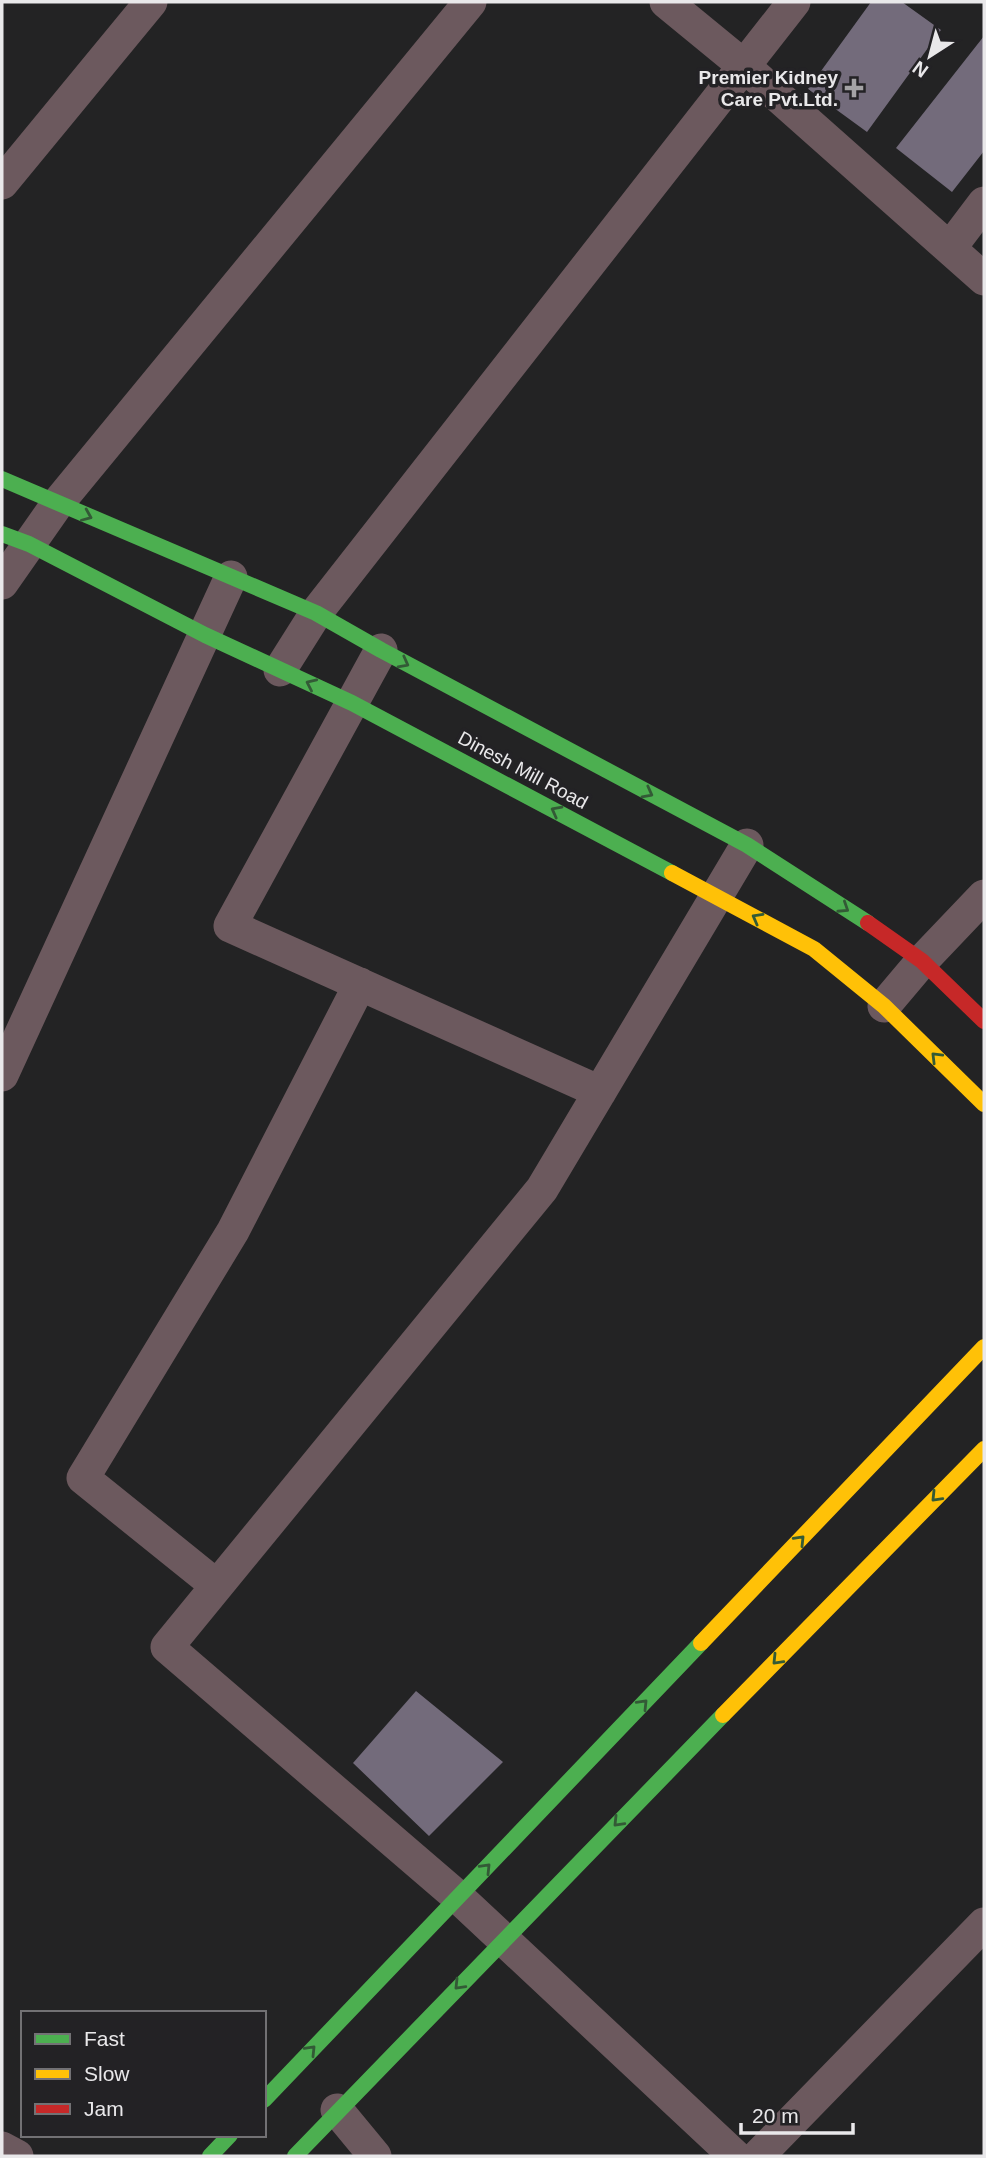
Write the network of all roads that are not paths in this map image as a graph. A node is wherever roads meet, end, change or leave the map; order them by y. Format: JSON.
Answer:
{"nodes":[{"id":1,"x":151,"y":2,"type":"edge"},
{"id":2,"x":470,"y":2,"type":"edge"},
{"id":3,"x":666,"y":2,"type":"edge"},
{"id":4,"x":794,"y":2,"type":"edge"},
{"id":5,"x":744,"y":66,"type":"junction"},
{"id":6,"x":2,"y":183,"type":"edge"},
{"id":7,"x":984,"y":203,"type":"edge"},
{"id":8,"x":950,"y":248,"type":"junction"},
{"id":9,"x":984,"y":279,"type":"edge"},
{"id":10,"x":2,"y":479,"type":"edge"},
{"id":11,"x":58,"y":503,"type":"junction"},
{"id":12,"x":16,"y":539,"type":"edge"},
{"id":13,"x":232,"y":578,"type":"junction"},
{"id":14,"x":2,"y":583,"type":"edge"},
{"id":15,"x":316,"y":613,"type":"junction"},
{"id":16,"x":205,"y":635,"type":"junction"},
{"id":17,"x":381,"y":650,"type":"junction"},
{"id":18,"x":280,"y":670,"type":"junction"},
{"id":19,"x":352,"y":703,"type":"junction"},
{"id":20,"x":747,"y":845,"type":"junction"},
{"id":21,"x":717,"y":896,"type":"junction"},
{"id":22,"x":984,"y":896,"type":"edge"},
{"id":23,"x":922,"y":961,"type":"junction"},
{"id":24,"x":360,"y":985,"type":"junction"},
{"id":25,"x":884,"y":1006,"type":"junction"},
{"id":26,"x":984,"y":1021,"type":"edge"},
{"id":27,"x":2,"y":1075,"type":"edge"},
{"id":28,"x":600,"y":1092,"type":"junction"},
{"id":29,"x":984,"y":1104,"type":"edge"},
{"id":30,"x":984,"y":1347,"type":"edge"},
{"id":31,"x":984,"y":1448,"type":"edge"},
{"id":32,"x":217,"y":1586,"type":"junction"},
{"id":33,"x":458,"y":1897,"type":"junction"},
{"id":34,"x":984,"y":1924,"type":"edge"},
{"id":35,"x":504,"y":1939,"type":"junction"},
{"id":36,"x":266,"y":2098,"type":"edge"},
{"id":37,"x":337,"y":2110,"type":"junction"},
{"id":38,"x":228,"y":2137,"type":"edge"},
{"id":39,"x":2,"y":2148,"type":"edge"},
{"id":40,"x":17,"y":2156,"type":"edge"},
{"id":41,"x":210,"y":2156,"type":"edge"},
{"id":42,"x":295,"y":2156,"type":"edge"},
{"id":43,"x":375,"y":2156,"type":"edge"},
{"id":44,"x":735,"y":2156,"type":"edge"},
{"id":45,"x":758,"y":2156,"type":"edge"}],
"edges":[{"from":1,"to":6,"type":"street"},
{"from":2,"to":11,"type":"street"},
{"from":3,"to":5,"type":"street"},
{"from":4,"to":5,"type":"street"},
{"from":5,"to":8,"type":"street"},
{"from":5,"to":15,"type":"street"},
{"from":7,"to":8,"type":"street"},
{"from":8,"to":9,"type":"street"},
{"from":10,"to":11,"type":"street","name":"Dinesh Mill Road"},
{"from":11,"to":12,"type":"street"},
{"from":11,"to":13,"type":"street","name":"Dinesh Mill Road","one_way":true},
{"from":12,"to":14,"type":"street"},
{"from":12,"to":16,"type":"street","name":"Dinesh Mill Road"},
{"from":13,"to":15,"type":"street","name":"Dinesh Mill Road"},
{"from":13,"to":16,"type":"street"},
{"from":15,"to":17,"type":"street","name":"Dinesh Mill Road"},
{"from":15,"to":18,"type":"street"},
{"from":16,"to":18,"type":"street","name":"Dinesh Mill Road"},
{"from":16,"to":27,"type":"street"},
{"from":17,"to":19,"type":"street"},
{"from":17,"to":20,"type":"street","name":"Dinesh Mill Road","one_way":true},
{"from":19,"to":18,"type":"street","name":"Dinesh Mill Road","one_way":true},
{"from":21,"to":19,"type":"street","name":"Dinesh Mill Road","one_way":true},
{"from":19,"to":24,"type":"street"},
{"from":20,"to":21,"type":"street"},
{"from":20,"to":23,"type":"street","name":"Dinesh Mill Road","one_way":true},
{"from":25,"to":21,"type":"street","name":"Dinesh Mill Road","one_way":true},
{"from":21,"to":28,"type":"street"},
{"from":22,"to":23,"type":"street"},
{"from":23,"to":25,"type":"street"},
{"from":23,"to":26,"type":"street","name":"Dinesh Mill Road"},
{"from":24,"to":28,"type":"street"},
{"from":24,"to":32,"type":"street"},
{"from":29,"to":25,"type":"street","name":"Dinesh Mill Road","one_way":true},
{"from":28,"to":32,"type":"street"},
{"from":33,"to":30,"type":"street","one_way":true},
{"from":31,"to":35,"type":"street","one_way":true},
{"from":32,"to":33,"type":"street"},
{"from":33,"to":35,"type":"street"},
{"from":36,"to":33,"type":"street","one_way":true},
{"from":34,"to":45,"type":"street"},
{"from":35,"to":37,"type":"street","one_way":true},
{"from":35,"to":44,"type":"street"},
{"from":37,"to":42,"type":"street"},
{"from":37,"to":43,"type":"street"},
{"from":38,"to":41,"type":"street"},
{"from":39,"to":40,"type":"street"}]}
